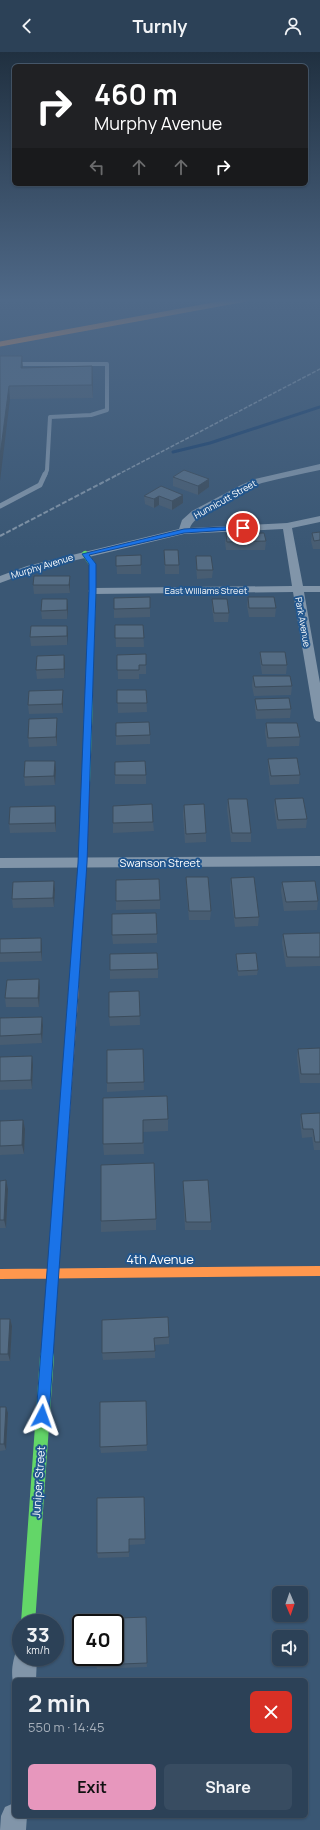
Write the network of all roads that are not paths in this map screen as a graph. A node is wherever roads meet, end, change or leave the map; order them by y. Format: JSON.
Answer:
{"nodes":[{"id":1,"x":107,"y":382,"type":"edge"},
{"id":2,"x":320,"y":467,"type":"edge"},
{"id":3,"x":0,"y":506,"type":"edge"},
{"id":4,"x":320,"y":519,"type":"edge"},
{"id":5,"x":287,"y":526,"type":"junction"},
{"id":6,"x":184,"y":531,"type":"junction"},
{"id":7,"x":85,"y":554,"type":"junction"},
{"id":8,"x":0,"y":580,"type":"edge"},
{"id":9,"x":298,"y":589,"type":"junction"},
{"id":10,"x":320,"y":589,"type":"edge"},
{"id":11,"x":93,"y":591,"type":"junction"},
{"id":12,"x":320,"y":718,"type":"edge"},
{"id":13,"x":320,"y":861,"type":"edge"},
{"id":14,"x":0,"y":863,"type":"edge"},
{"id":15,"x":83,"y":863,"type":"junction"},
{"id":16,"x":320,"y":1271,"type":"edge"},
{"id":17,"x":52,"y":1272,"type":"junction"},
{"id":18,"x":0,"y":1274,"type":"edge"},
{"id":19,"x":29,"y":1614,"type":"edge"},
{"id":20,"x":25,"y":1666,"type":"edge"},
{"id":21,"x":24,"y":1678,"type":"edge"},
{"id":22,"x":14,"y":1818,"type":"edge"},
{"id":23,"x":13,"y":1830,"type":"edge"}],
"edges":[{"from":1,"to":3,"type":"lane"},
{"from":2,"to":6,"type":"street","name":"Hunnicutt Street"},
{"from":4,"to":5,"type":"street","name":"Murphy Avenue"},
{"from":5,"to":6,"type":"street","name":"Murphy Avenue"},
{"from":5,"to":9,"type":"street","name":"Park Avenue"},
{"from":6,"to":7,"type":"street","name":"Murphy Avenue"},
{"from":7,"to":8,"type":"street","name":"Murphy Avenue"},
{"from":7,"to":11,"type":"street","name":"Juniper Street"},
{"from":9,"to":10,"type":"street","name":"East Williams Street"},
{"from":9,"to":11,"type":"street","name":"East Williams Street"},
{"from":9,"to":12,"type":"street","name":"Park Avenue"},
{"from":11,"to":15,"type":"street","name":"Juniper Street"},
{"from":13,"to":15,"type":"street","name":"Swanson Street"},
{"from":14,"to":15,"type":"street","name":"Swanson Street"},
{"from":15,"to":17,"type":"street","name":"Juniper Street"},
{"from":16,"to":17,"type":"street","name":"4th Avenue"},
{"from":17,"to":18,"type":"street","name":"4th Avenue"},
{"from":17,"to":19,"type":"street","name":"Juniper Street"},
{"from":20,"to":21,"type":"street"},
{"from":22,"to":23,"type":"street"}]}
